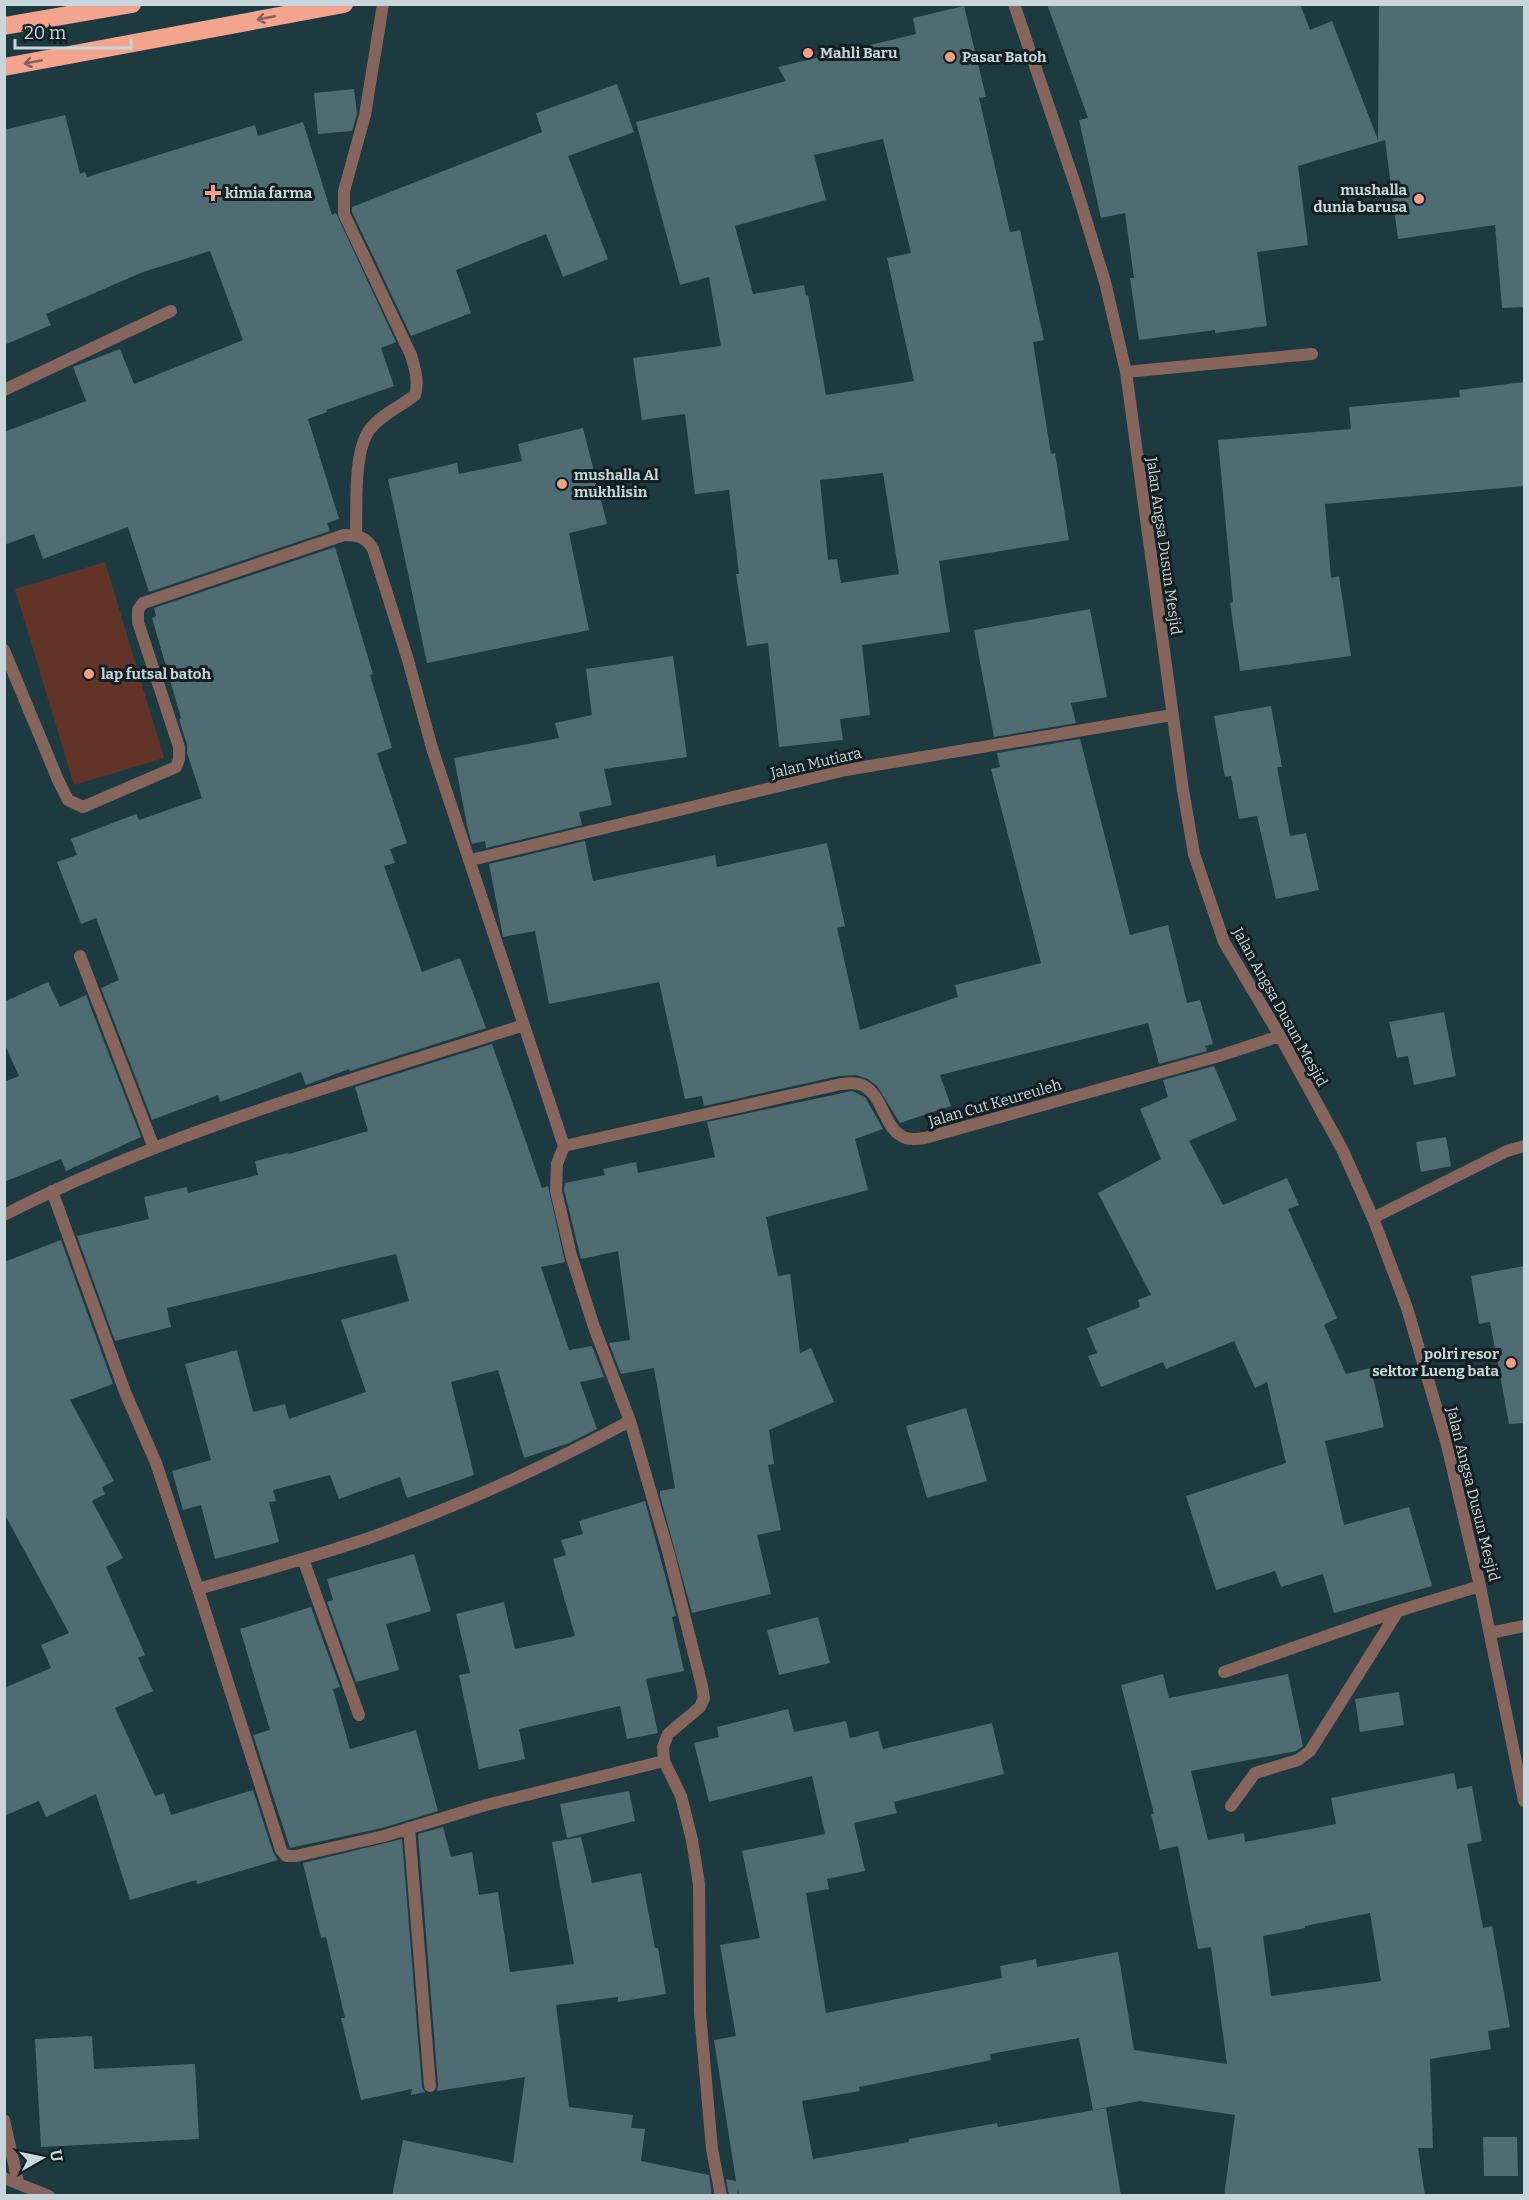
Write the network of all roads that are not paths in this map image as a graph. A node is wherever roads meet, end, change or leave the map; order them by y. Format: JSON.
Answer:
{"nodes":[{"id":1,"x":132,"y":4,"type":"edge"},
{"id":2,"x":344,"y":4,"type":"edge"},
{"id":3,"x":383,"y":4,"type":"edge"},
{"id":4,"x":1014,"y":4,"type":"edge"},
{"id":5,"x":4,"y":26,"type":"edge"},
{"id":6,"x":4,"y":67,"type":"edge"},
{"id":7,"x":171,"y":311,"type":"dead end"},
{"id":8,"x":1312,"y":354,"type":"dead end"},
{"id":9,"x":1126,"y":372,"type":"junction"},
{"id":10,"x":4,"y":390,"type":"edge"},
{"id":11,"x":356,"y":535,"type":"junction"},
{"id":12,"x":4,"y":650,"type":"edge"},
{"id":13,"x":1172,"y":716,"type":"junction"},
{"id":14,"x":471,"y":860,"type":"junction"},
{"id":15,"x":80,"y":956,"type":"dead end"},
{"id":16,"x":524,"y":1025,"type":"junction"},
{"id":17,"x":1280,"y":1036,"type":"junction"},
{"id":18,"x":564,"y":1146,"type":"junction"},
{"id":19,"x":1524,"y":1146,"type":"edge"},
{"id":20,"x":154,"y":1148,"type":"junction"},
{"id":21,"x":52,"y":1191,"type":"junction"},
{"id":22,"x":4,"y":1215,"type":"edge"},
{"id":23,"x":1373,"y":1218,"type":"junction"},
{"id":24,"x":630,"y":1421,"type":"junction"},
{"id":25,"x":303,"y":1559,"type":"junction"},
{"id":26,"x":1480,"y":1586,"type":"junction"},
{"id":27,"x":198,"y":1589,"type":"junction"},
{"id":28,"x":1398,"y":1611,"type":"junction"},
{"id":29,"x":1524,"y":1626,"type":"edge"},
{"id":30,"x":1490,"y":1633,"type":"junction"},
{"id":31,"x":1224,"y":1672,"type":"dead end"},
{"id":32,"x":359,"y":1715,"type":"dead end"},
{"id":33,"x":664,"y":1761,"type":"junction"},
{"id":34,"x":1524,"y":1800,"type":"edge"},
{"id":35,"x":1231,"y":1806,"type":"dead end"},
{"id":36,"x":409,"y":1828,"type":"junction"},
{"id":37,"x":430,"y":2086,"type":"dead end"},
{"id":38,"x":4,"y":2120,"type":"edge"},
{"id":39,"x":4,"y":2178,"type":"edge"},
{"id":40,"x":18,"y":2182,"type":"junction"},
{"id":41,"x":44,"y":2195,"type":"edge"},
{"id":42,"x":721,"y":2196,"type":"edge"}],
"edges":[{"from":1,"to":5,"type":"highway"},
{"from":2,"to":6,"type":"highway","one_way":true},
{"from":3,"to":11,"type":"street"},
{"from":4,"to":9,"type":"street","name":"Jalan Angsa Dusun Mesjid"},
{"from":7,"to":10,"type":"street"},
{"from":8,"to":9,"type":"street"},
{"from":9,"to":13,"type":"street","name":"Jalan Angsa Dusun Mesjid"},
{"from":11,"to":12,"type":"street"},
{"from":11,"to":14,"type":"street"},
{"from":13,"to":14,"type":"street","name":"Jalan Mutiara"},
{"from":13,"to":17,"type":"street","name":"Jalan Angsa Dusun Mesjid"},
{"from":14,"to":16,"type":"street"},
{"from":15,"to":20,"type":"street"},
{"from":16,"to":18,"type":"street"},
{"from":16,"to":20,"type":"street"},
{"from":17,"to":18,"type":"street","name":"Jalan Cut Keureuleh"},
{"from":17,"to":23,"type":"street","name":"Jalan Angsa Dusun Mesjid"},
{"from":18,"to":24,"type":"street"},
{"from":19,"to":23,"type":"street"},
{"from":20,"to":21,"type":"street"},
{"from":21,"to":22,"type":"street"},
{"from":21,"to":27,"type":"street"},
{"from":23,"to":26,"type":"street","name":"Jalan Angsa Dusun Mesjid"},
{"from":24,"to":25,"type":"street"},
{"from":24,"to":33,"type":"street"},
{"from":25,"to":27,"type":"street"},
{"from":25,"to":32,"type":"street"},
{"from":26,"to":28,"type":"street"},
{"from":26,"to":30,"type":"street","name":"Jalan Angsa Dusun Mesjid"},
{"from":27,"to":36,"type":"street"},
{"from":28,"to":31,"type":"street"},
{"from":28,"to":35,"type":"street"},
{"from":29,"to":30,"type":"street"},
{"from":30,"to":34,"type":"street","name":"Jalan Angsa Dusun Mesjid"},
{"from":33,"to":36,"type":"street"},
{"from":33,"to":42,"type":"street"},
{"from":36,"to":37,"type":"street"},
{"from":38,"to":40,"type":"street"},
{"from":39,"to":40,"type":"street"},
{"from":40,"to":41,"type":"street"}]}
